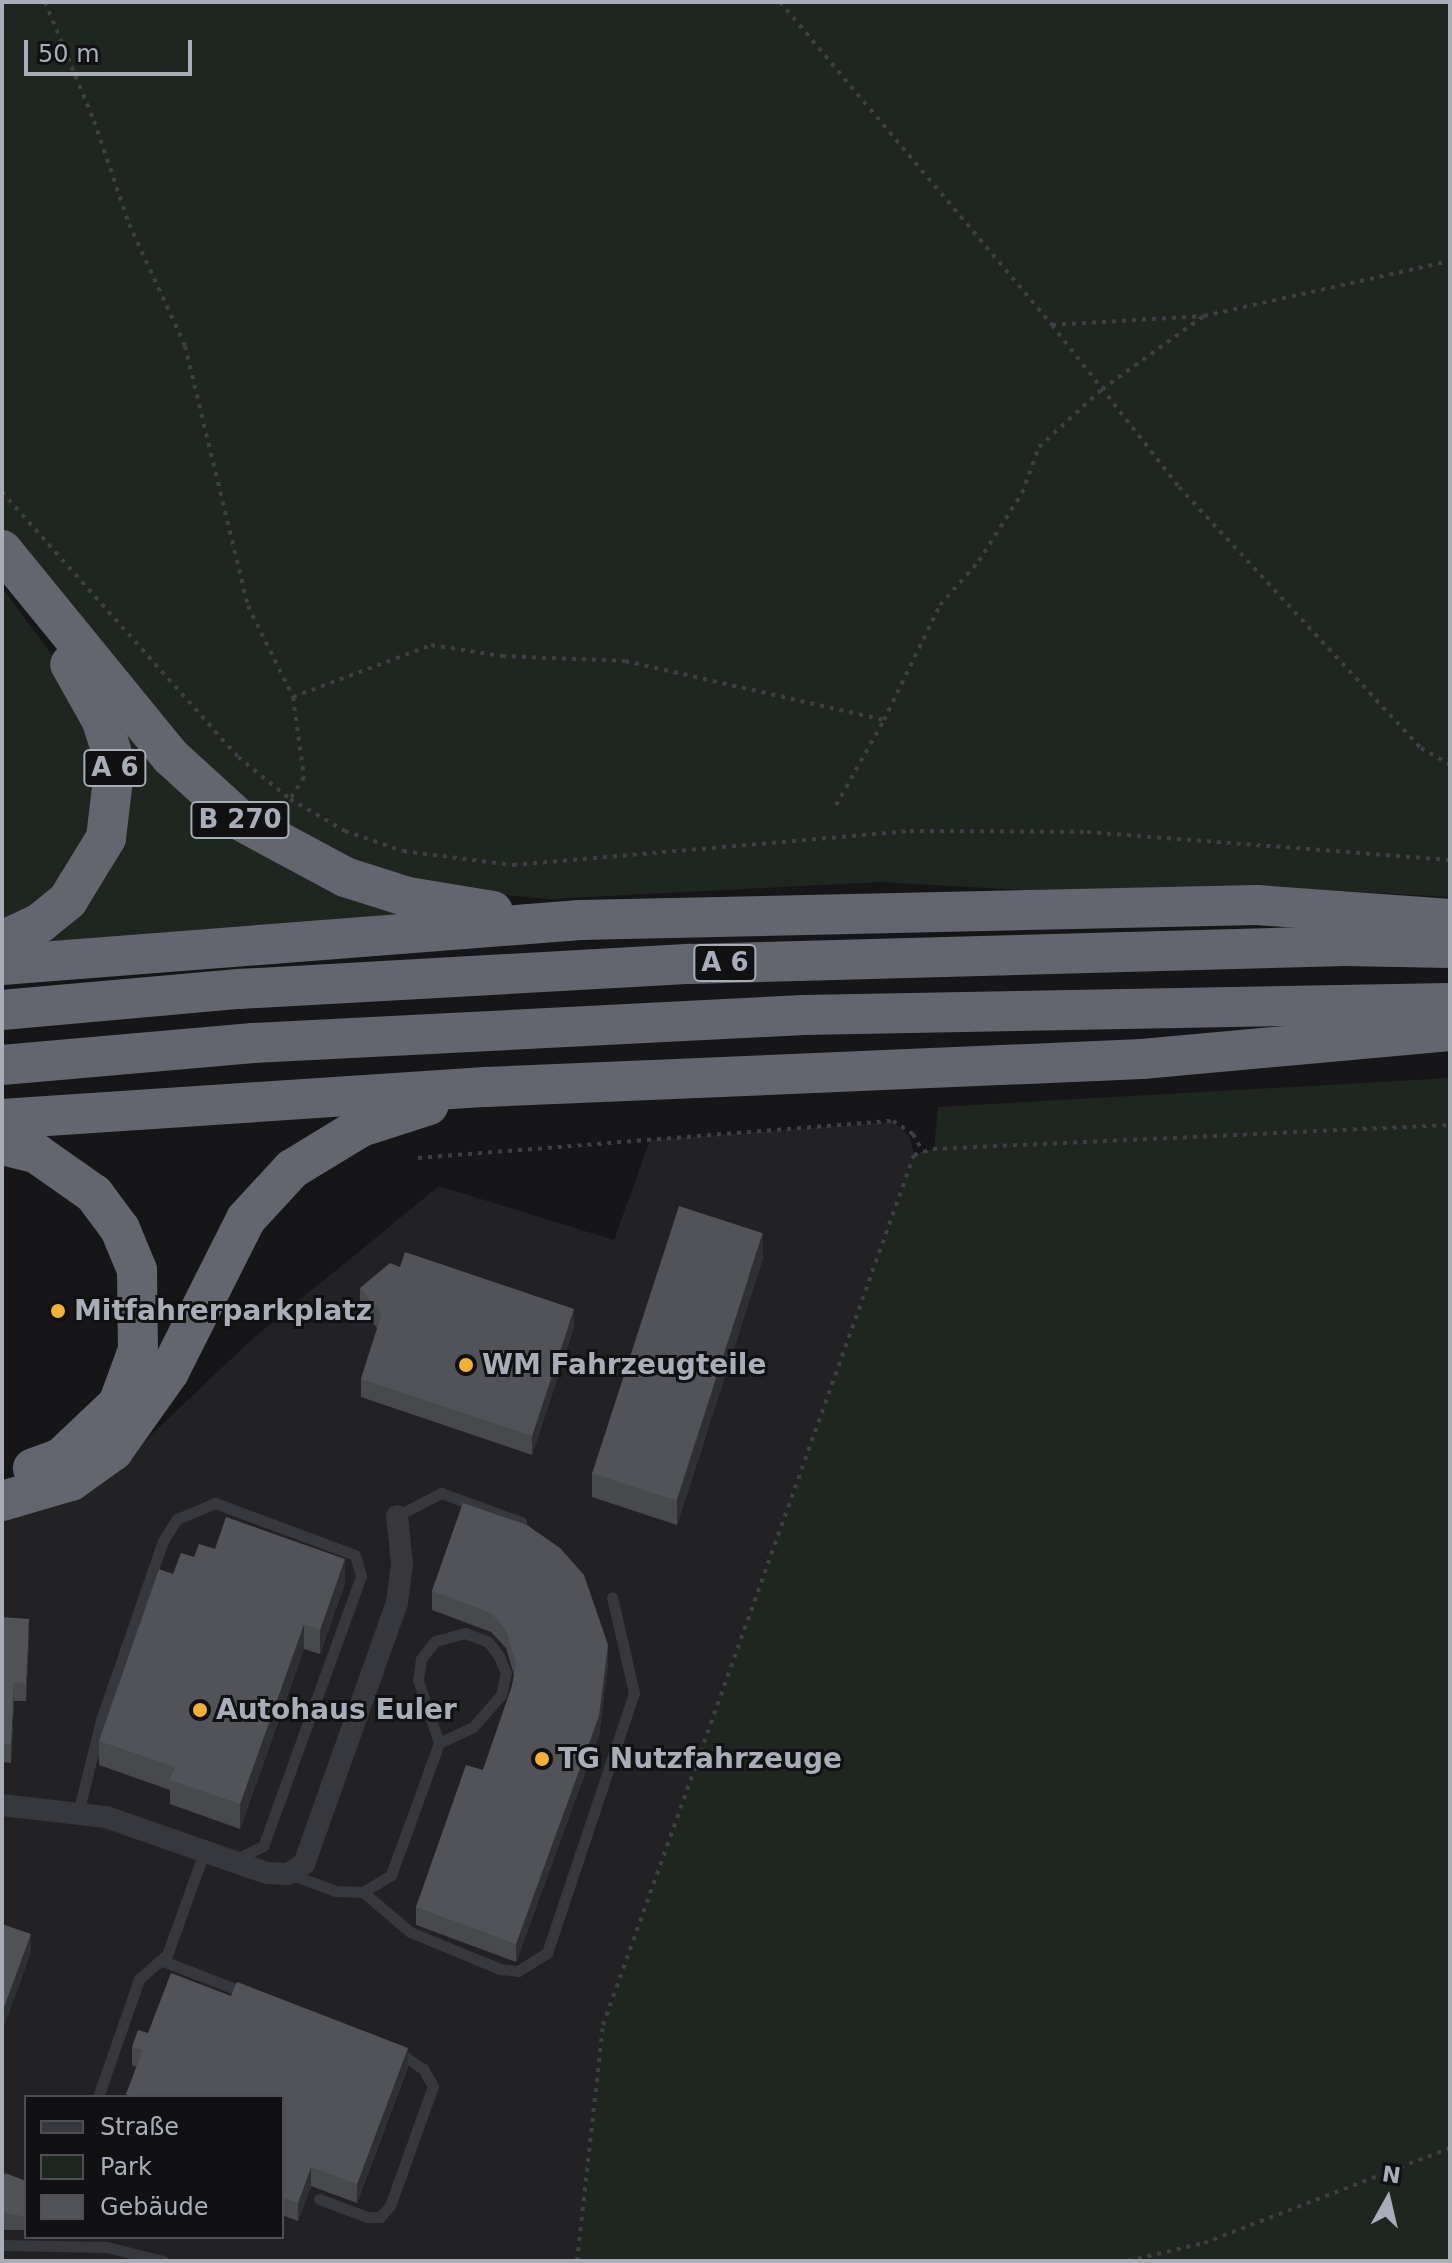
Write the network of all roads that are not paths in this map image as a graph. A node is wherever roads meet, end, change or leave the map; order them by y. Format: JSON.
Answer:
{"nodes":[{"id":1,"x":2,"y":550,"type":"edge"},
{"id":2,"x":2,"y":580,"type":"edge"},
{"id":3,"x":1450,"y":919,"type":"edge"},
{"id":4,"x":580,"y":920,"type":"junction"},
{"id":5,"x":2,"y":941,"type":"edge"},
{"id":6,"x":1450,"y":948,"type":"edge"},
{"id":7,"x":2,"y":965,"type":"edge"},
{"id":8,"x":1450,"y":1003,"type":"edge"},
{"id":9,"x":2,"y":1010,"type":"edge"},
{"id":10,"x":1450,"y":1031,"type":"edge"},
{"id":11,"x":2,"y":1065,"type":"edge"},
{"id":12,"x":486,"y":1087,"type":"junction"},
{"id":13,"x":2,"y":1119,"type":"edge"},
{"id":14,"x":2,"y":1145,"type":"edge"},
{"id":15,"x":2,"y":1475,"type":"edge"},
{"id":16,"x":2,"y":1501,"type":"edge"},
{"id":17,"x":397,"y":1516,"type":"joint"},
{"id":18,"x":521,"y":1522,"type":"edge"},
{"id":19,"x":612,"y":1597,"type":"dead end"},
{"id":20,"x":439,"y":1743,"type":"junction"},
{"id":21,"x":2,"y":1805,"type":"edge"},
{"id":22,"x":78,"y":1813,"type":"junction"},
{"id":23,"x":204,"y":1852,"type":"junction"},
{"id":24,"x":230,"y":1862,"type":"junction"},
{"id":25,"x":288,"y":1874,"type":"junction"},
{"id":26,"x":363,"y":1892,"type":"junction"},
{"id":27,"x":163,"y":1961,"type":"junction"},
{"id":28,"x":264,"y":2000,"type":"edge"},
{"id":29,"x":379,"y":2044,"type":"edge"},
{"id":30,"x":99,"y":2095,"type":"edge"},
{"id":31,"x":319,"y":2199,"type":"dead end"},
{"id":32,"x":2,"y":2245,"type":"edge"},
{"id":33,"x":163,"y":2261,"type":"edge"}],
"edges":[{"from":1,"to":4,"type":"highway","number":"B 270"},
{"from":2,"to":5,"type":"highway","number":"A 6"},
{"from":3,"to":4,"type":"highway"},
{"from":4,"to":7,"type":"highway"},
{"from":6,"to":9,"type":"highway","number":"A 6"},
{"from":8,"to":11,"type":"highway","number":"A 6"},
{"from":10,"to":12,"type":"highway"},
{"from":12,"to":13,"type":"highway"},
{"from":12,"to":16,"type":"highway"},
{"from":14,"to":15,"type":"highway"},
{"from":17,"to":18,"type":"lane"},
{"from":17,"to":25,"type":"street"},
{"from":19,"to":26,"type":"lane"},
{"from":20,"to":20,"type":"lane"},
{"from":20,"to":26,"type":"lane"},
{"from":21,"to":22,"type":"street"},
{"from":22,"to":23,"type":"street"},
{"from":22,"to":24,"type":"lane"},
{"from":23,"to":24,"type":"street"},
{"from":23,"to":27,"type":"lane"},
{"from":24,"to":25,"type":"street"},
{"from":25,"to":26,"type":"lane"},
{"from":27,"to":28,"type":"lane"},
{"from":27,"to":30,"type":"lane"},
{"from":29,"to":31,"type":"lane"},
{"from":32,"to":33,"type":"lane"}]}
